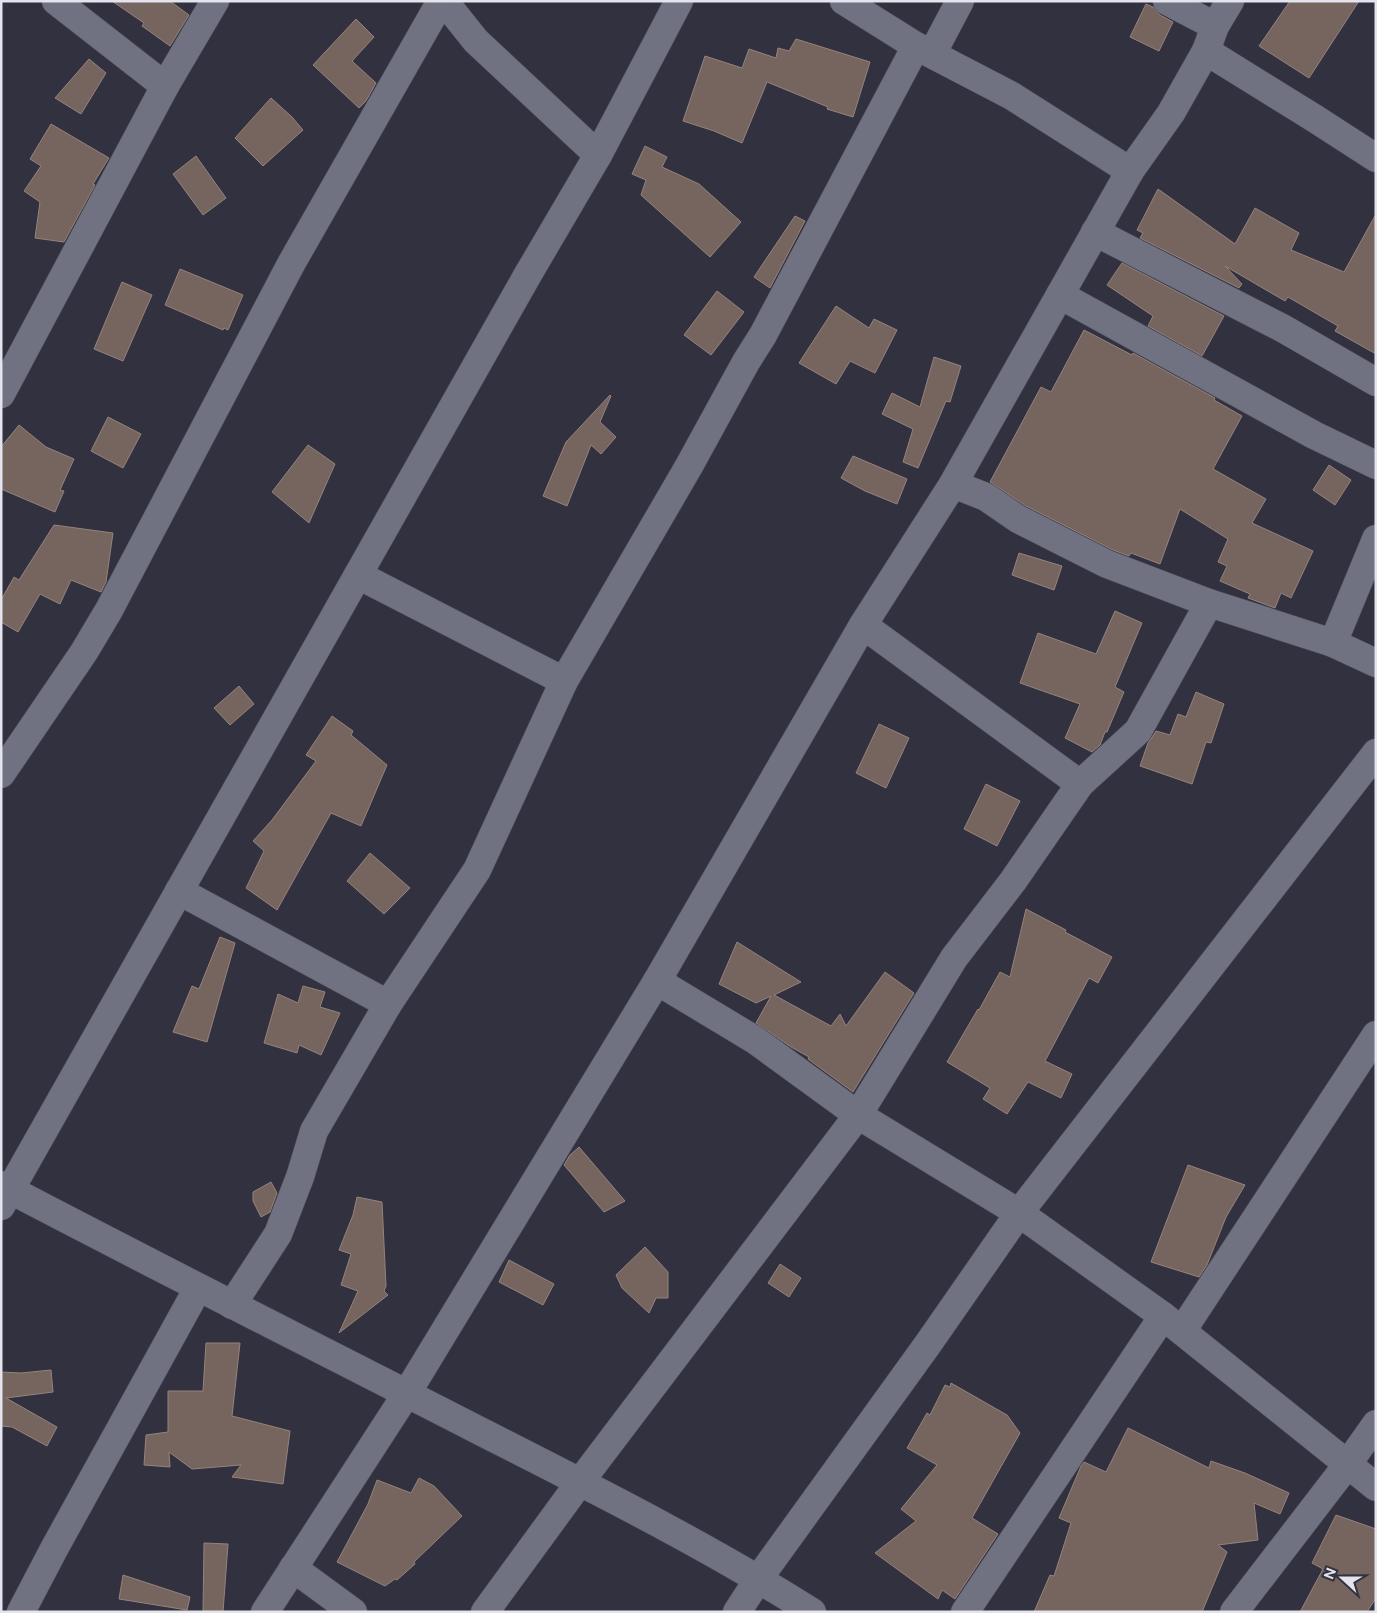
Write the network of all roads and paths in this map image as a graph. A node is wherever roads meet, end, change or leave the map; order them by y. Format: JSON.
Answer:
{"nodes":[{"id":1,"x":56,"y":1,"type":"edge"},
{"id":2,"x":215,"y":1,"type":"edge"},
{"id":3,"x":442,"y":1,"type":"edge"},
{"id":4,"x":679,"y":1,"type":"edge"},
{"id":5,"x":844,"y":1,"type":"edge"},
{"id":6,"x":960,"y":1,"type":"edge"},
{"id":7,"x":1167,"y":1,"type":"edge"},
{"id":8,"x":1230,"y":1,"type":"edge"},
{"id":9,"x":1211,"y":39,"type":"junction"},
{"id":10,"x":924,"y":50,"type":"junction"},
{"id":11,"x":165,"y":86,"type":"junction"},
{"id":12,"x":1374,"y":153,"type":"edge"},
{"id":13,"x":598,"y":155,"type":"junction"},
{"id":14,"x":1130,"y":171,"type":"junction"},
{"id":15,"x":1096,"y":232,"type":"junction"},
{"id":16,"x":1060,"y":295,"type":"junction"},
{"id":17,"x":1376,"y":382,"type":"edge"},
{"id":18,"x":1,"y":394,"type":"edge"},
{"id":19,"x":1376,"y":466,"type":"edge"},
{"id":20,"x":952,"y":484,"type":"junction"},
{"id":21,"x":1376,"y":539,"type":"edge"},
{"id":22,"x":358,"y":575,"type":"junction"},
{"id":23,"x":1209,"y":603,"type":"junction"},
{"id":24,"x":863,"y":625,"type":"junction"},
{"id":25,"x":1333,"y":642,"type":"junction"},
{"id":26,"x":1376,"y":663,"type":"edge"},
{"id":27,"x":564,"y":681,"type":"junction"},
{"id":28,"x":1376,"y":753,"type":"edge"},
{"id":29,"x":1,"y":774,"type":"edge"},
{"id":30,"x":1080,"y":784,"type":"junction"},
{"id":31,"x":179,"y":892,"type":"junction"},
{"id":32,"x":657,"y":981,"type":"junction"},
{"id":33,"x":388,"y":1004,"type":"junction"},
{"id":34,"x":1376,"y":1035,"type":"edge"},
{"id":35,"x":858,"y":1115,"type":"junction"},
{"id":36,"x":4,"y":1194,"type":"edge"},
{"id":37,"x":1019,"y":1213,"type":"junction"},
{"id":38,"x":198,"y":1288,"type":"junction"},
{"id":39,"x":232,"y":1305,"type":"junction"},
{"id":40,"x":1173,"y":1324,"type":"junction"},
{"id":41,"x":407,"y":1393,"type":"junction"},
{"id":42,"x":1376,"y":1424,"type":"edge"},
{"id":43,"x":1347,"y":1465,"type":"junction"},
{"id":44,"x":580,"y":1482,"type":"junction"},
{"id":45,"x":1376,"y":1487,"type":"edge"},
{"id":46,"x":294,"y":1568,"type":"junction"},
{"id":47,"x":759,"y":1578,"type":"junction"},
{"id":48,"x":21,"y":1612,"type":"edge"},
{"id":49,"x":265,"y":1612,"type":"edge"},
{"id":50,"x":353,"y":1612,"type":"edge"},
{"id":51,"x":485,"y":1612,"type":"edge"},
{"id":52,"x":737,"y":1612,"type":"edge"},
{"id":53,"x":812,"y":1612,"type":"edge"},
{"id":54,"x":965,"y":1612,"type":"edge"},
{"id":55,"x":1234,"y":1612,"type":"edge"}],
"edges":[{"from":1,"to":11,"type":"street"},
{"from":2,"to":11,"type":"street"},
{"from":3,"to":13,"type":"street"},
{"from":3,"to":29,"type":"street"},
{"from":4,"to":13,"type":"street"},
{"from":5,"to":10,"type":"street"},
{"from":6,"to":10,"type":"street"},
{"from":7,"to":9,"type":"street"},
{"from":8,"to":9,"type":"street"},
{"from":9,"to":12,"type":"street"},
{"from":9,"to":14,"type":"street"},
{"from":10,"to":14,"type":"street"},
{"from":10,"to":27,"type":"street"},
{"from":11,"to":18,"type":"street"},
{"from":13,"to":22,"type":"street"},
{"from":14,"to":15,"type":"street"},
{"from":15,"to":16,"type":"street"},
{"from":15,"to":17,"type":"street"},
{"from":16,"to":19,"type":"street"},
{"from":16,"to":20,"type":"street"},
{"from":20,"to":23,"type":"street"},
{"from":20,"to":24,"type":"street"},
{"from":21,"to":25,"type":"street"},
{"from":22,"to":27,"type":"street"},
{"from":22,"to":31,"type":"street"},
{"from":23,"to":25,"type":"street"},
{"from":23,"to":30,"type":"street"},
{"from":24,"to":30,"type":"street"},
{"from":24,"to":32,"type":"street"},
{"from":25,"to":26,"type":"street"},
{"from":27,"to":33,"type":"street"},
{"from":28,"to":37,"type":"street"},
{"from":30,"to":35,"type":"street"},
{"from":31,"to":33,"type":"street"},
{"from":31,"to":36,"type":"street"},
{"from":32,"to":35,"type":"street"},
{"from":32,"to":41,"type":"street"},
{"from":33,"to":39,"type":"street"},
{"from":34,"to":40,"type":"street"},
{"from":35,"to":37,"type":"street"},
{"from":35,"to":44,"type":"street"},
{"from":36,"to":38,"type":"street"},
{"from":37,"to":40,"type":"street"},
{"from":37,"to":47,"type":"street"},
{"from":38,"to":39,"type":"street"},
{"from":38,"to":48,"type":"street"},
{"from":39,"to":41,"type":"street"},
{"from":40,"to":43,"type":"street"},
{"from":40,"to":54,"type":"street"},
{"from":41,"to":44,"type":"street"},
{"from":41,"to":46,"type":"street"},
{"from":42,"to":43,"type":"street"},
{"from":43,"to":45,"type":"street"},
{"from":43,"to":55,"type":"street"},
{"from":44,"to":47,"type":"street"},
{"from":44,"to":51,"type":"street"},
{"from":46,"to":49,"type":"street"},
{"from":46,"to":50,"type":"street"},
{"from":47,"to":52,"type":"street"},
{"from":47,"to":53,"type":"street"}]}
